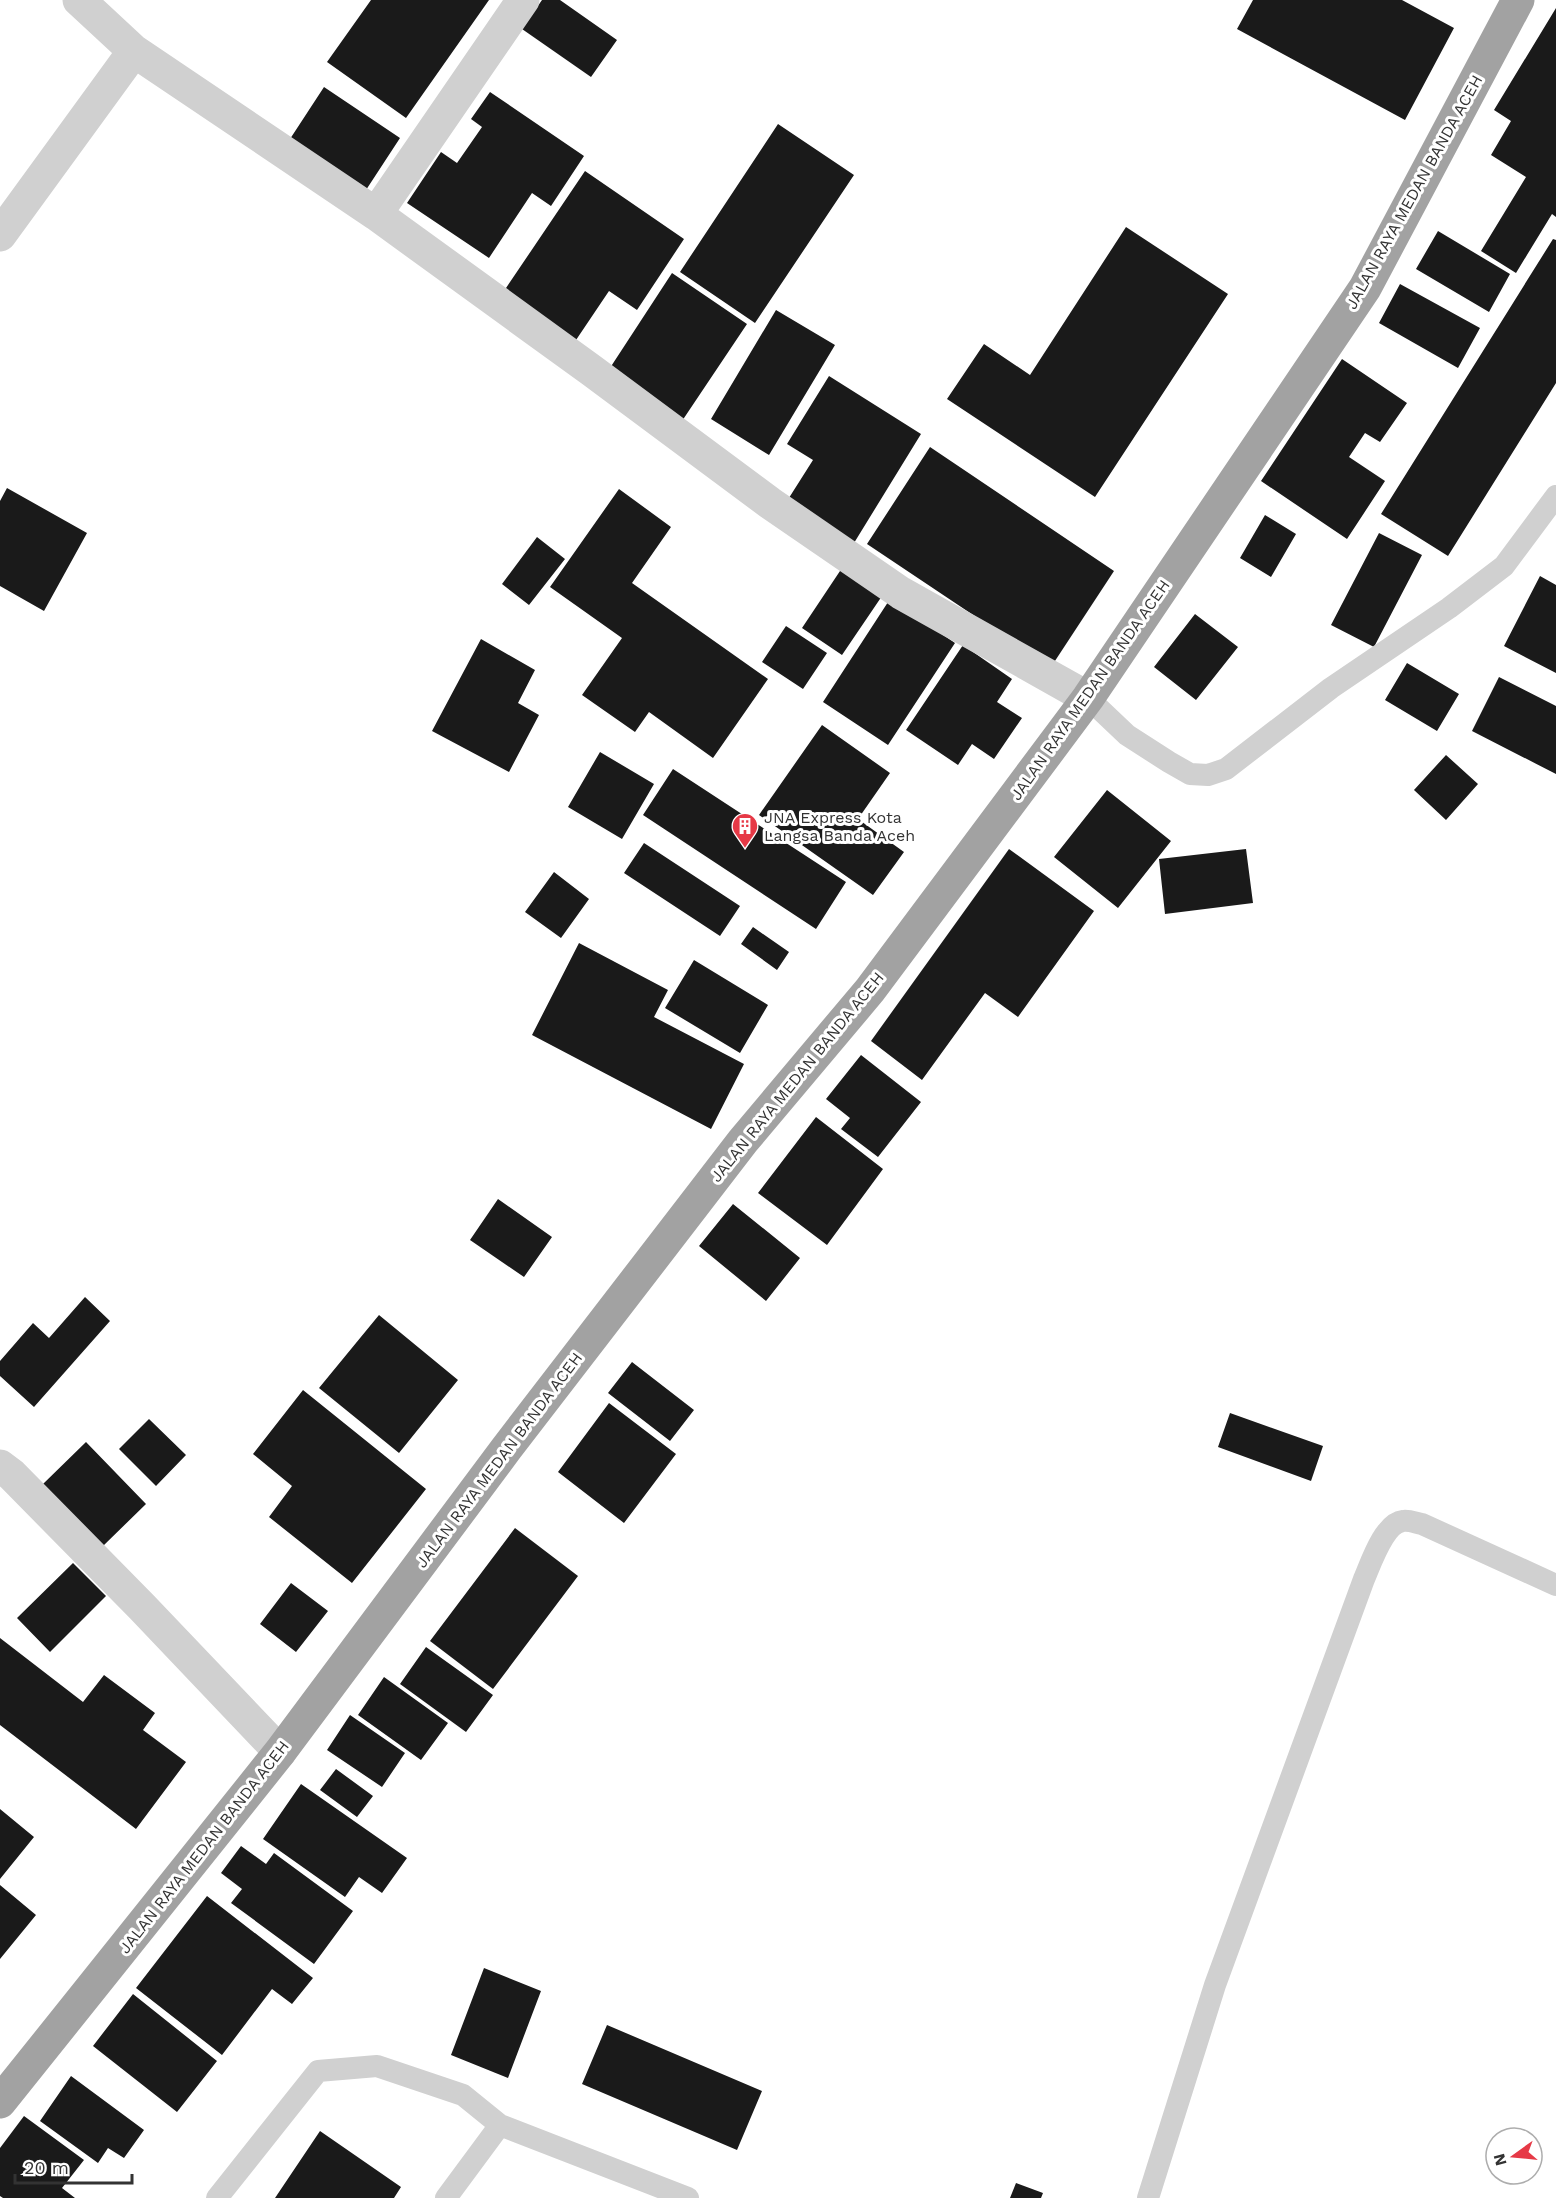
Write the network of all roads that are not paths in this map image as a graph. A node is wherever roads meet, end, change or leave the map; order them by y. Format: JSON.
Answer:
{"nodes":[{"id":1,"x":79,"y":0,"type":"edge"},
{"id":2,"x":523,"y":0,"type":"edge"},
{"id":3,"x":1518,"y":0,"type":"edge"},
{"id":4,"x":134,"y":51,"type":"junction"},
{"id":5,"x":376,"y":214,"type":"junction"},
{"id":6,"x":0,"y":235,"type":"edge"},
{"id":7,"x":1556,"y":496,"type":"edge"},
{"id":8,"x":1088,"y":699,"type":"junction"},
{"id":9,"x":0,"y":1466,"type":"edge"},
{"id":10,"x":1556,"y":1585,"type":"edge"},
{"id":11,"x":280,"y":1752,"type":"junction"},
{"id":12,"x":0,"y":2102,"type":"edge"},
{"id":13,"x":500,"y":2125,"type":"junction"},
{"id":14,"x":218,"y":2198,"type":"edge"},
{"id":15,"x":446,"y":2198,"type":"edge"},
{"id":16,"x":688,"y":2198,"type":"edge"},
{"id":17,"x":1148,"y":2198,"type":"edge"}],
"edges":[{"from":1,"to":4,"type":"street"},
{"from":2,"to":5,"type":"street"},
{"from":3,"to":8,"type":"highway","name":"JALAN RAYA MEDAN BANDA ACEH"},
{"from":4,"to":5,"type":"street"},
{"from":4,"to":6,"type":"street"},
{"from":5,"to":8,"type":"street"},
{"from":7,"to":8,"type":"lane"},
{"from":8,"to":11,"type":"highway","name":"JALAN RAYA MEDAN BANDA ACEH"},
{"from":9,"to":11,"type":"street"},
{"from":10,"to":17,"type":"lane"},
{"from":11,"to":12,"type":"highway","name":"JALAN RAYA MEDAN BANDA ACEH"},
{"from":13,"to":14,"type":"lane"},
{"from":13,"to":15,"type":"lane"},
{"from":13,"to":16,"type":"lane"}]}
